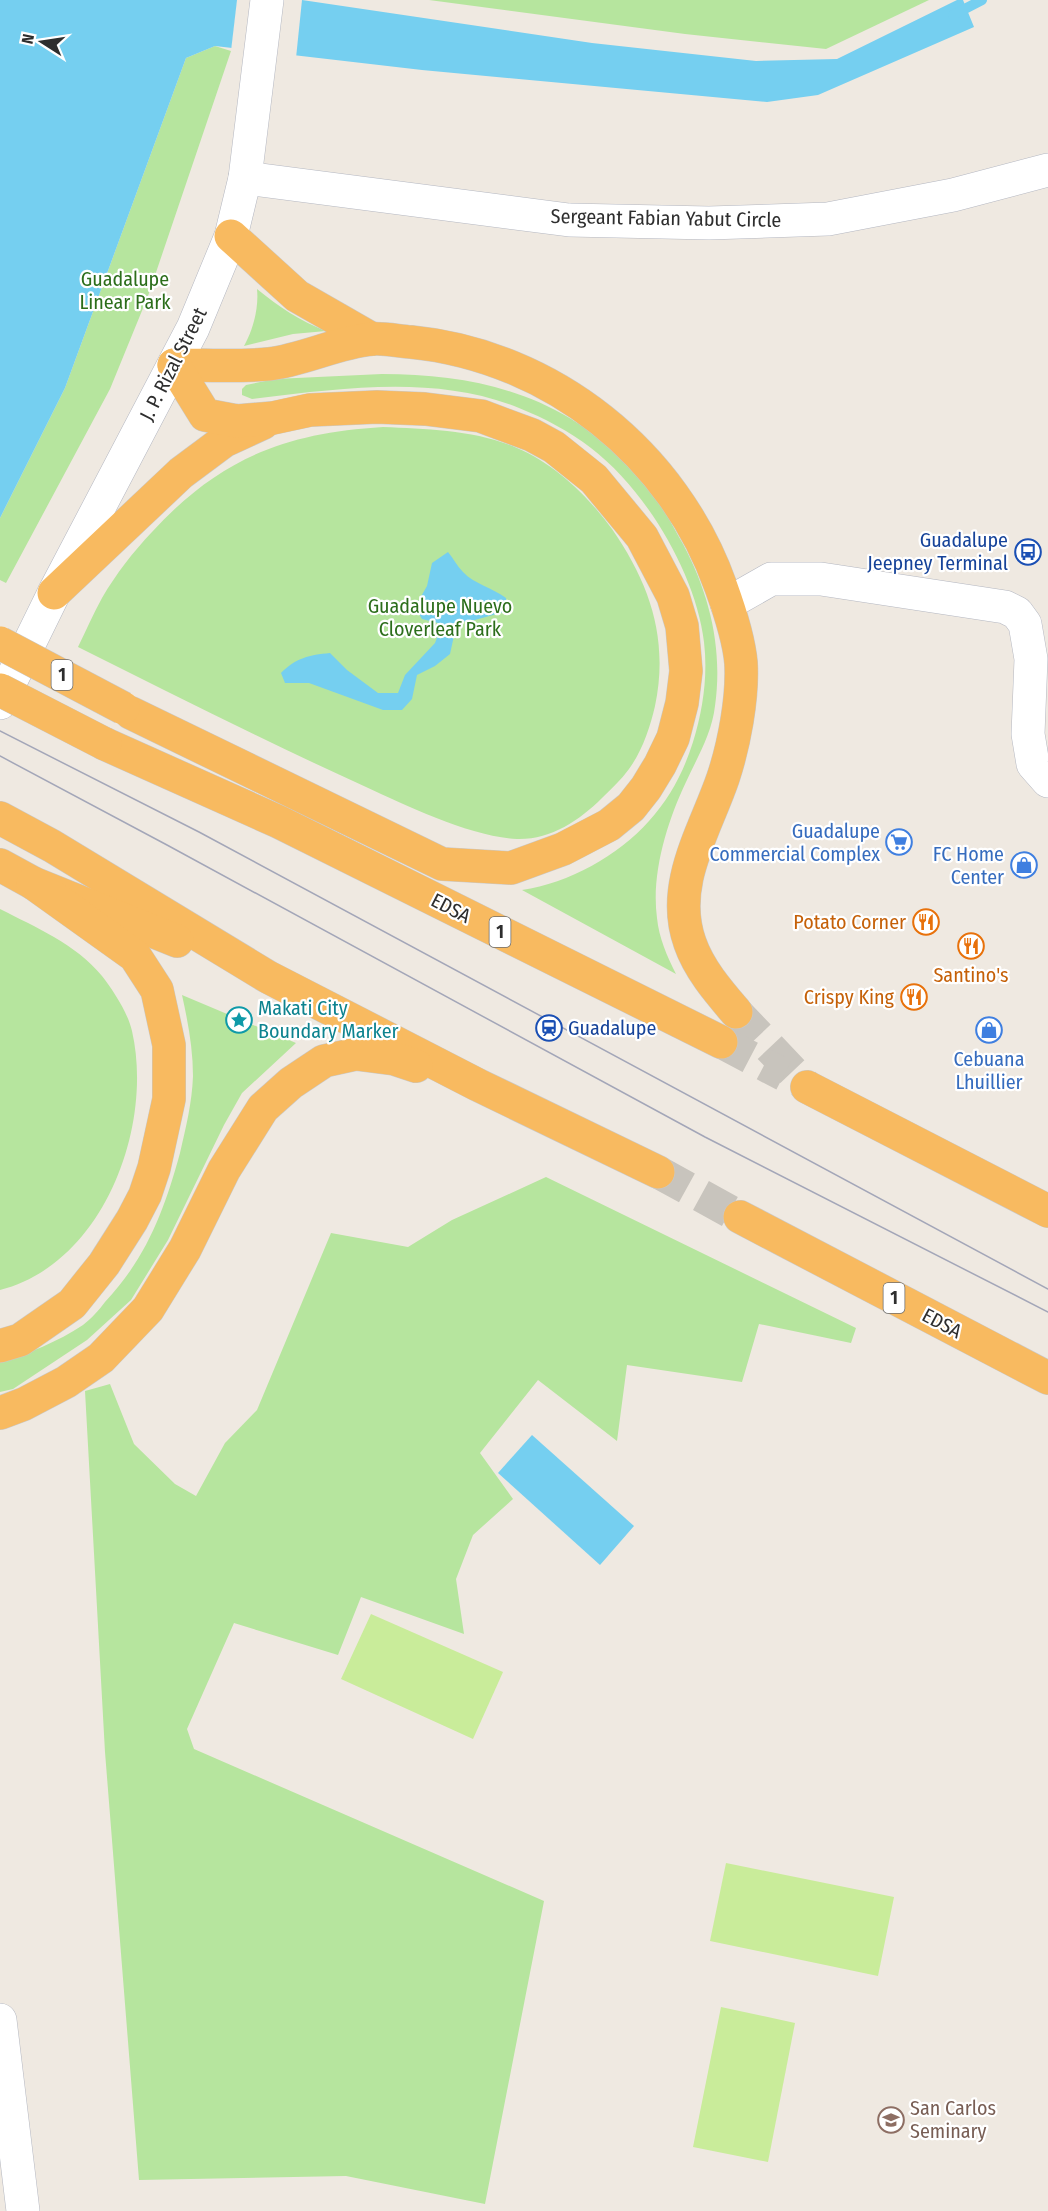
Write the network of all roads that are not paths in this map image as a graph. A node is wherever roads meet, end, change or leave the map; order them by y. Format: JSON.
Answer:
{"nodes":[{"id":1,"x":267,"y":0,"type":"edge"},
{"id":2,"x":1048,"y":170,"type":"edge"},
{"id":3,"x":245,"y":178,"type":"junction"},
{"id":4,"x":231,"y":236,"type":"junction"},
{"id":5,"x":372,"y":339,"type":"junction"},
{"id":6,"x":174,"y":365,"type":"junction"},
{"id":7,"x":273,"y":418,"type":"junction"},
{"id":8,"x":54,"y":593,"type":"junction"},
{"id":9,"x":727,"y":604,"type":"junction"},
{"id":10,"x":0,"y":643,"type":"edge"},
{"id":11,"x":0,"y":690,"type":"edge"},
{"id":12,"x":0,"y":703,"type":"edge"},
{"id":13,"x":127,"y":710,"type":"junction"},
{"id":14,"x":1048,"y":781,"type":"edge"},
{"id":15,"x":0,"y":818,"type":"edge"},
{"id":16,"x":279,"y":822,"type":"junction"},
{"id":17,"x":19,"y":875,"type":"edge"},
{"id":18,"x":268,"y":978,"type":"junction"},
{"id":19,"x":736,"y":1012,"type":"tunnel mouth"},
{"id":20,"x":721,"y":1042,"type":"tunnel mouth"},
{"id":21,"x":478,"y":1084,"type":"junction"},
{"id":22,"x":807,"y":1086,"type":"tunnel mouth"},
{"id":23,"x":658,"y":1172,"type":"tunnel mouth"},
{"id":24,"x":1048,"y":1211,"type":"edge"},
{"id":25,"x":740,"y":1217,"type":"tunnel mouth"},
{"id":26,"x":72,"y":1304,"type":"junction"},
{"id":27,"x":0,"y":1323,"type":"edge"},
{"id":28,"x":0,"y":1346,"type":"edge"},
{"id":29,"x":1048,"y":1378,"type":"edge"},
{"id":30,"x":0,"y":1413,"type":"edge"},
{"id":31,"x":0,"y":2020,"type":"edge"},
{"id":32,"x":23,"y":2211,"type":"edge"}],
"edges":[{"from":1,"to":3,"type":"street","name":"J. P. Rizal Street"},
{"from":2,"to":3,"type":"street","name":"Sergeant Fabian Yabut Circle"},
{"from":3,"to":4,"type":"street","name":"J. P. Rizal Street"},
{"from":4,"to":5,"type":"highway"},
{"from":4,"to":6,"type":"street","name":"J. P. Rizal Street"},
{"from":5,"to":6,"type":"highway"},
{"from":5,"to":9,"type":"highway"},
{"from":6,"to":7,"type":"highway"},
{"from":6,"to":8,"type":"street","name":"J. P. Rizal Street"},
{"from":7,"to":8,"type":"highway"},
{"from":7,"to":13,"type":"highway"},
{"from":8,"to":12,"type":"street","name":"J. P. Rizal Street"},
{"from":9,"to":14,"type":"street"},
{"from":9,"to":19,"type":"highway"},
{"from":10,"to":13,"type":"highway","name":"EDSA","number":"1","bridge":true},
{"from":11,"to":16,"type":"highway","name":"EDSA","number":"1","bridge":true},
{"from":13,"to":16,"type":"highway","name":"EDSA","number":"1"},
{"from":15,"to":18,"type":"highway"},
{"from":16,"to":20,"type":"highway","name":"EDSA","number":"1"},
{"from":17,"to":18,"type":"highway"},
{"from":17,"to":26,"type":"highway"},
{"from":18,"to":21,"type":"highway"},
{"from":21,"to":23,"type":"highway"},
{"from":21,"to":30,"type":"highway"},
{"from":22,"to":24,"type":"highway"},
{"from":25,"to":29,"type":"highway","name":"EDSA","number":"1"},
{"from":26,"to":27,"type":"highway"},
{"from":26,"to":28,"type":"highway"},
{"from":31,"to":32,"type":"street"}]}
